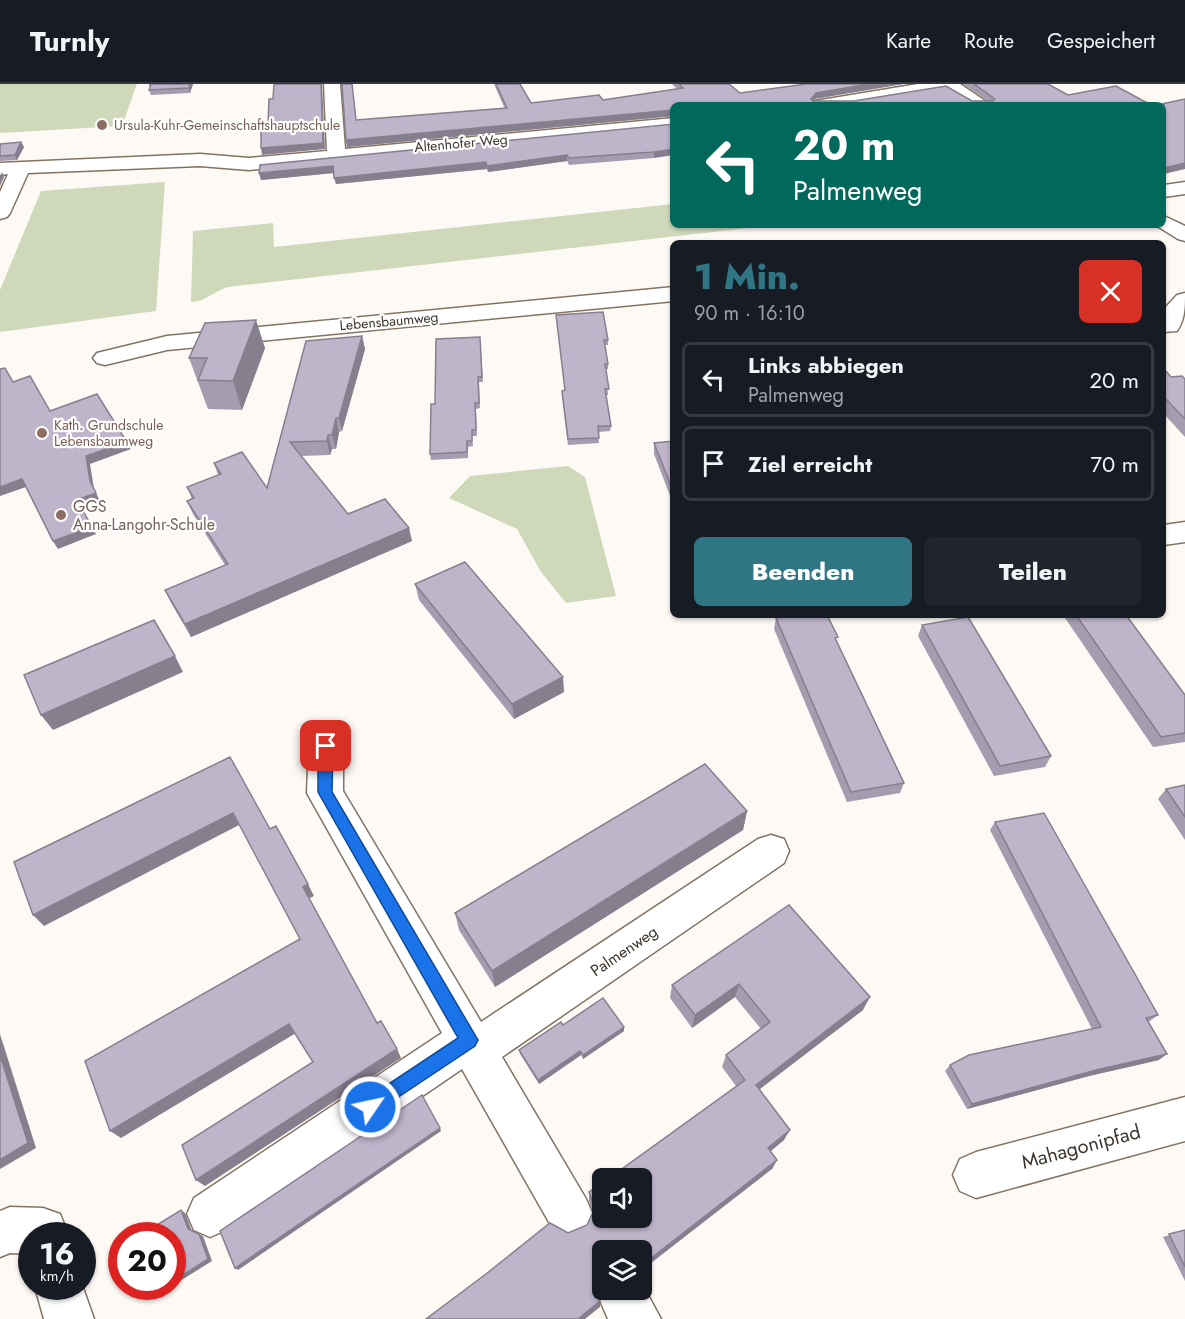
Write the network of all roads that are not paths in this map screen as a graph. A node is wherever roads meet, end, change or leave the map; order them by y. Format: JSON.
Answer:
{"nodes":[{"id":1,"x":332,"y":84,"type":"edge"},
{"id":2,"x":949,"y":84,"type":"edge"},
{"id":3,"x":839,"y":102,"type":"edge"},
{"id":4,"x":977,"y":102,"type":"edge"},
{"id":5,"x":670,"y":123,"type":"edge"},
{"id":6,"x":336,"y":155,"type":"junction"},
{"id":7,"x":21,"y":168,"type":"junction"},
{"id":8,"x":0,"y":170,"type":"edge"},
{"id":9,"x":1185,"y":188,"type":"edge"},
{"id":10,"x":1166,"y":191,"type":"edge"},
{"id":11,"x":0,"y":213,"type":"edge"},
{"id":12,"x":1166,"y":223,"type":"edge"},
{"id":13,"x":1185,"y":235,"type":"edge"},
{"id":14,"x":670,"y":294,"type":"edge"},
{"id":15,"x":1171,"y":314,"type":"edge"},
{"id":16,"x":1185,"y":348,"type":"edge"},
{"id":17,"x":105,"y":358,"type":"dead end"},
{"id":18,"x":1185,"y":532,"type":"edge"},
{"id":19,"x":1166,"y":535,"type":"edge"},
{"id":20,"x":326,"y":746,"type":"dead end"},
{"id":21,"x":771,"y":851,"type":"dead end"},
{"id":22,"x":473,"y":1045,"type":"junction"},
{"id":23,"x":1185,"y":1119,"type":"edge"},
{"id":24,"x":976,"y":1175,"type":"dead end"},
{"id":25,"x":210,"y":1214,"type":"dead end"},
{"id":26,"x":570,"y":1215,"type":"dead end"},
{"id":27,"x":18,"y":1230,"type":"edge"},
{"id":28,"x":0,"y":1234,"type":"edge"},
{"id":29,"x":63,"y":1300,"type":"edge"},
{"id":30,"x":69,"y":1319,"type":"edge"}],
"edges":[{"from":1,"to":6,"type":"street"},
{"from":2,"to":3,"type":"street"},
{"from":2,"to":4,"type":"street"},
{"from":5,"to":6,"type":"street","name":"Altenhofer Weg"},
{"from":6,"to":7,"type":"street","name":"Altenhofer Weg"},
{"from":7,"to":8,"type":"street","name":"Altenhofer Weg"},
{"from":7,"to":11,"type":"street"},
{"from":9,"to":10,"type":"street"},
{"from":12,"to":13,"type":"street"},
{"from":14,"to":17,"type":"street","name":"Lebensbaumweg"},
{"from":15,"to":16,"type":"street"},
{"from":18,"to":19,"type":"street"},
{"from":20,"to":22,"type":"street"},
{"from":21,"to":22,"type":"street","name":"Palmenweg"},
{"from":22,"to":25,"type":"street","name":"Palmenweg"},
{"from":22,"to":26,"type":"street"},
{"from":23,"to":24,"type":"street","name":"Mahagonipfad"},
{"from":27,"to":28,"type":"street"},
{"from":29,"to":30,"type":"street"}]}
